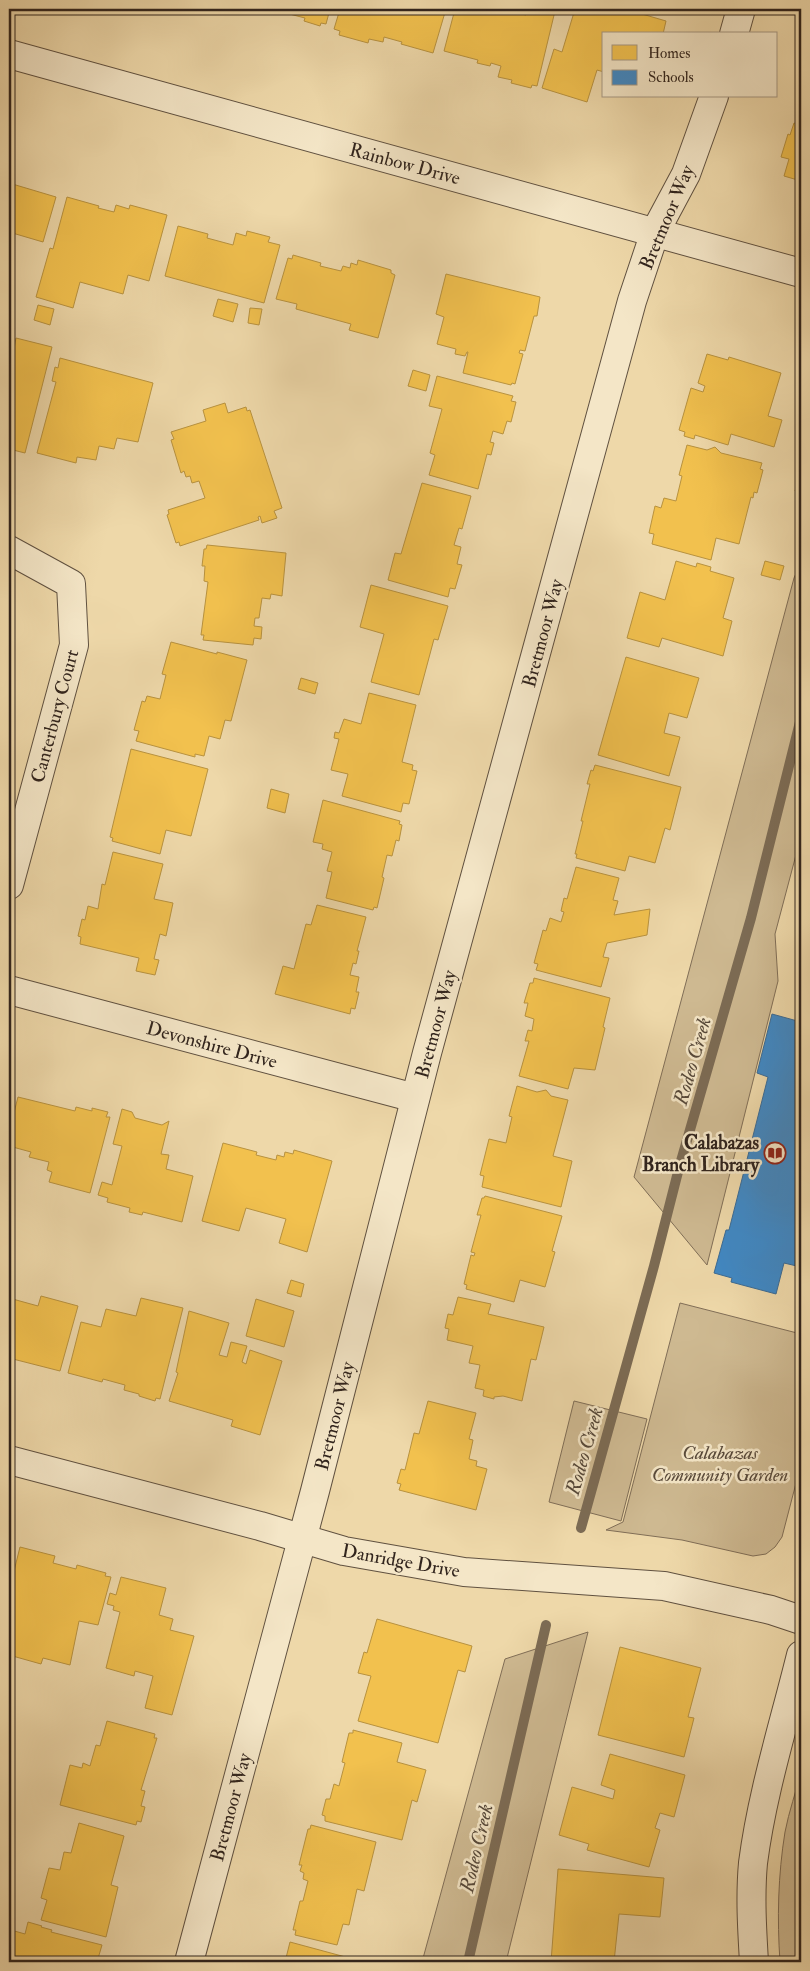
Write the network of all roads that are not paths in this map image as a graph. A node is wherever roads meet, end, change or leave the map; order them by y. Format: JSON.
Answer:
{"nodes":[{"id":1,"x":742,"y":9,"type":"edge"},
{"id":2,"x":735,"y":32,"type":"edge"},
{"id":3,"x":9,"y":54,"type":"edge"},
{"id":4,"x":713,"y":98,"type":"edge"},
{"id":5,"x":656,"y":232,"type":"junction"},
{"id":6,"x":801,"y":273,"type":"edge"},
{"id":7,"x":9,"y":550,"type":"edge"},
{"id":8,"x":9,"y":885,"type":"edge"},
{"id":9,"x":9,"y":990,"type":"edge"},
{"id":10,"x":415,"y":1098,"type":"junction"},
{"id":11,"x":9,"y":1460,"type":"edge"},
{"id":12,"x":302,"y":1539,"type":"junction"},
{"id":13,"x":801,"y":1620,"type":"edge"},
{"id":14,"x":801,"y":1655,"type":"edge"},
{"id":15,"x":189,"y":1962,"type":"edge"},
{"id":16,"x":754,"y":1962,"type":"edge"}],
"edges":[{"from":1,"to":2,"type":"street"},
{"from":3,"to":5,"type":"street","name":"Rainbow Drive"},
{"from":4,"to":5,"type":"street","name":"Bretmoor Way"},
{"from":5,"to":6,"type":"street","name":"Rainbow Drive"},
{"from":5,"to":10,"type":"street","name":"Bretmoor Way"},
{"from":7,"to":8,"type":"street","name":"Canterbury Court"},
{"from":9,"to":10,"type":"street","name":"Devonshire Drive"},
{"from":10,"to":12,"type":"street","name":"Bretmoor Way"},
{"from":11,"to":12,"type":"street","name":"Danridge Drive"},
{"from":12,"to":13,"type":"street","name":"Danridge Drive"},
{"from":12,"to":15,"type":"street","name":"Bretmoor Way"},
{"from":14,"to":16,"type":"street"}]}
